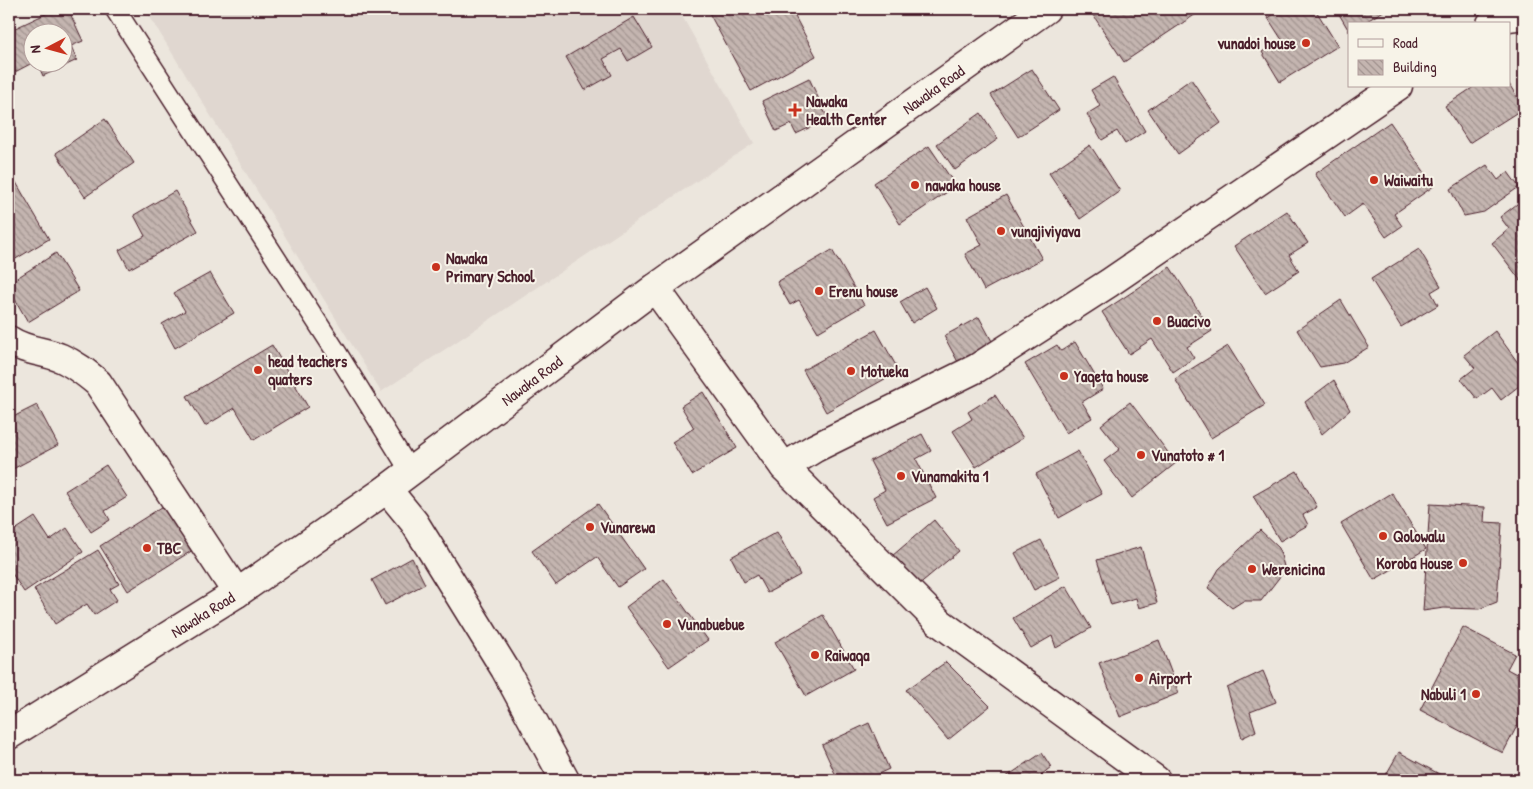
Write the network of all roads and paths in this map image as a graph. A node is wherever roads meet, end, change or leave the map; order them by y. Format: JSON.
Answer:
{"nodes":[{"id":1,"x":115,"y":9,"type":"edge"},
{"id":2,"x":1046,"y":9,"type":"edge"},
{"id":3,"x":1524,"y":15,"type":"edge"},
{"id":4,"x":1494,"y":22,"type":"edge"},
{"id":5,"x":1395,"y":88,"type":"edge"},
{"id":6,"x":655,"y":288,"type":"junction"},
{"id":7,"x":9,"y":340,"type":"edge"},
{"id":8,"x":784,"y":468,"type":"junction"},
{"id":9,"x":410,"y":471,"type":"junction"},
{"id":10,"x":387,"y":489,"type":"junction"},
{"id":11,"x":237,"y":593,"type":"junction"},
{"id":12,"x":9,"y":735,"type":"edge"},
{"id":13,"x":565,"y":780,"type":"edge"},
{"id":14,"x":1156,"y":780,"type":"edge"}],
"edges":[{"from":1,"to":9,"type":"lane"},
{"from":2,"to":6,"type":"street","name":"Nawaka Road"},
{"from":3,"to":4,"type":"street"},
{"from":5,"to":8,"type":"street"},
{"from":6,"to":8,"type":"street"},
{"from":6,"to":9,"type":"street","name":"Nawaka Road"},
{"from":7,"to":11,"type":"street"},
{"from":8,"to":14,"type":"street"},
{"from":9,"to":10,"type":"street","name":"Nawaka Road"},
{"from":10,"to":11,"type":"street","name":"Nawaka Road"},
{"from":10,"to":13,"type":"street"},
{"from":11,"to":12,"type":"street","name":"Nawaka Road"}]}
